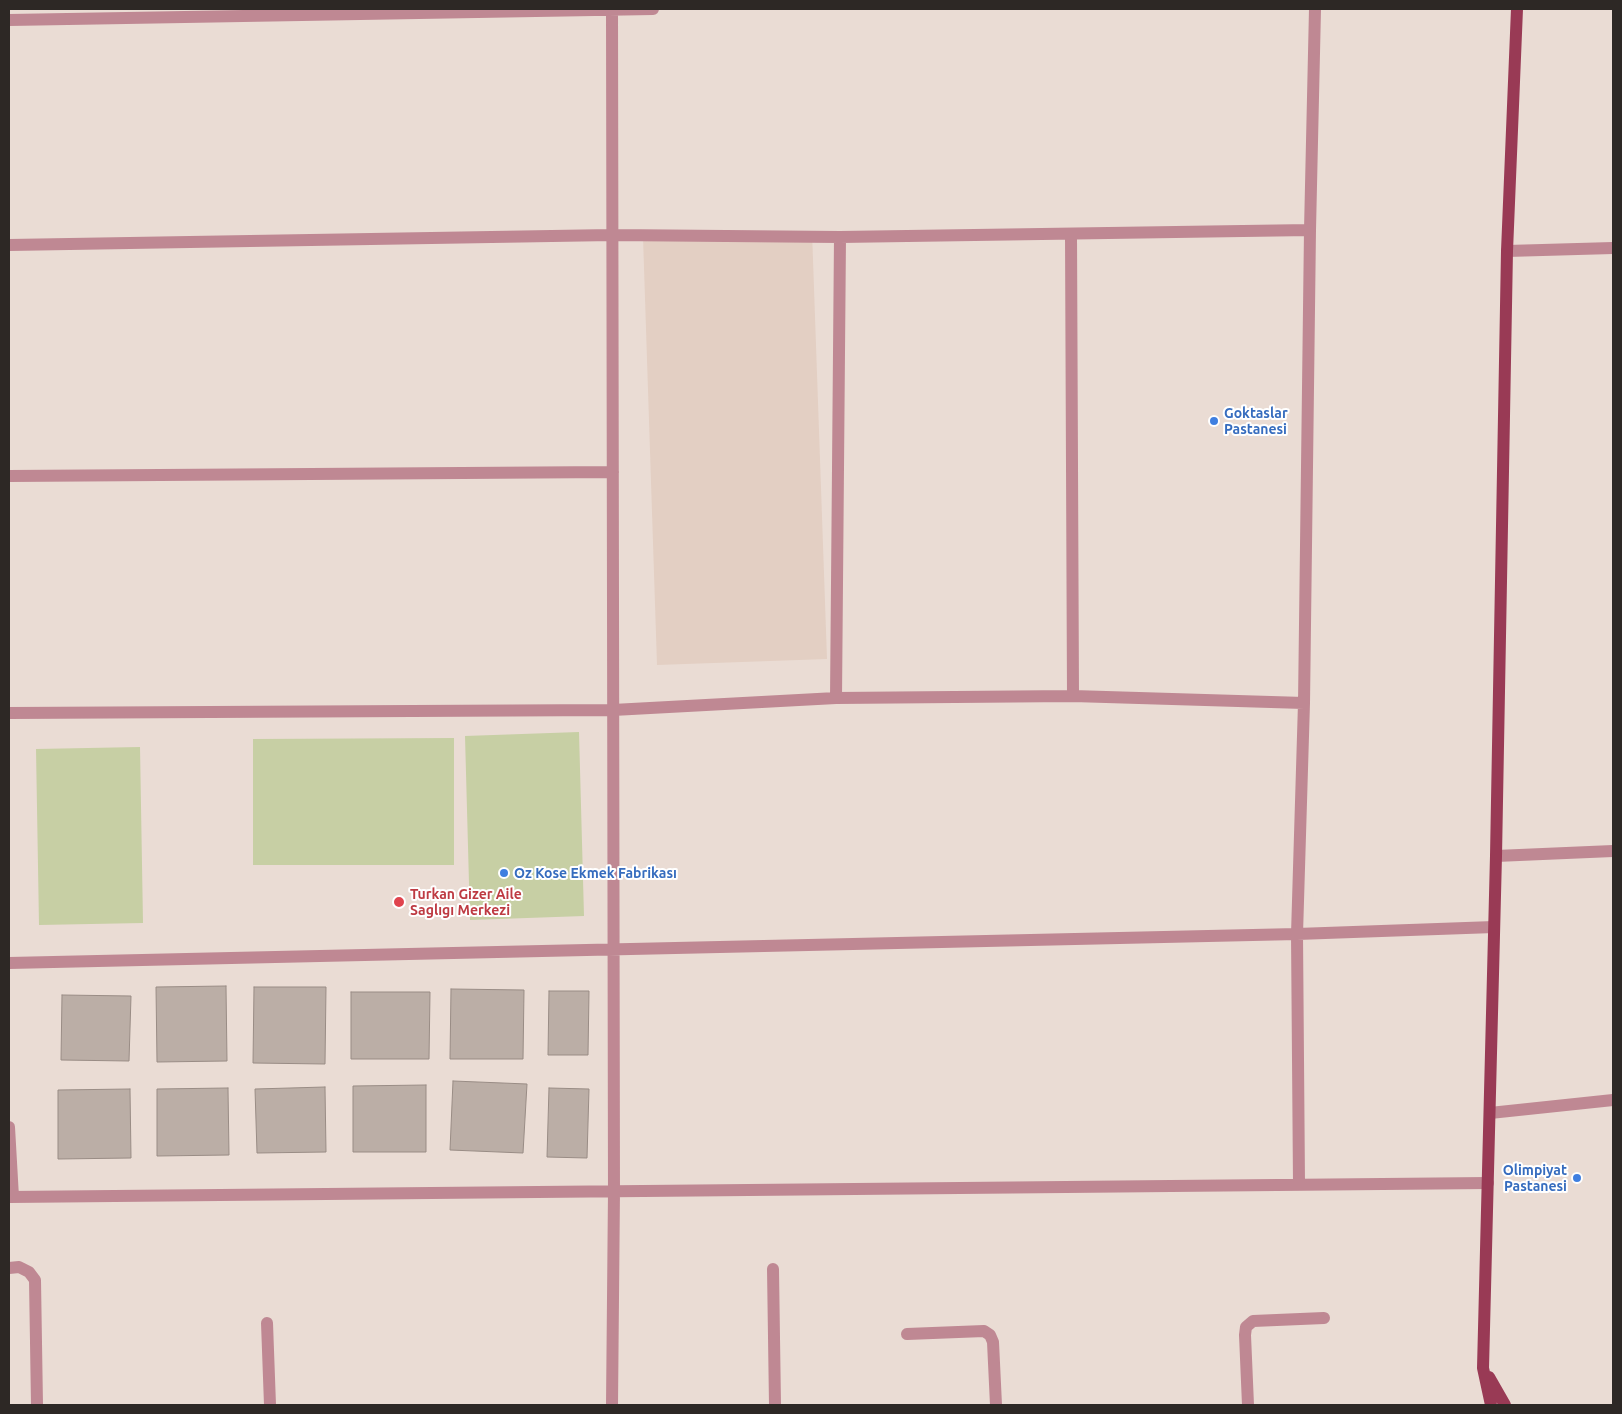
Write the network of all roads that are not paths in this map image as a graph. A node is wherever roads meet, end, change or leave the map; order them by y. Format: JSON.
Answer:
{"nodes":[{"id":1,"x":612,"y":9,"type":"edge"},
{"id":2,"x":653,"y":9,"type":"edge"},
{"id":3,"x":1315,"y":9,"type":"edge"},
{"id":4,"x":1517,"y":9,"type":"edge"},
{"id":5,"x":9,"y":20,"type":"edge"},
{"id":6,"x":1310,"y":230,"type":"junction"},
{"id":7,"x":612,"y":235,"type":"junction"},
{"id":8,"x":1071,"y":235,"type":"junction"},
{"id":9,"x":840,"y":237,"type":"junction"},
{"id":10,"x":9,"y":245,"type":"edge"},
{"id":11,"x":1613,"y":248,"type":"edge"},
{"id":12,"x":1507,"y":251,"type":"junction"},
{"id":13,"x":613,"y":472,"type":"junction"},
{"id":14,"x":9,"y":476,"type":"edge"},
{"id":15,"x":1073,"y":696,"type":"junction"},
{"id":16,"x":836,"y":698,"type":"junction"},
{"id":17,"x":1304,"y":703,"type":"junction"},
{"id":18,"x":613,"y":710,"type":"junction"},
{"id":19,"x":9,"y":713,"type":"edge"},
{"id":20,"x":1613,"y":851,"type":"edge"},
{"id":21,"x":1496,"y":856,"type":"junction"},
{"id":22,"x":1494,"y":927,"type":"junction"},
{"id":23,"x":1297,"y":934,"type":"junction"},
{"id":24,"x":613,"y":949,"type":"junction"},
{"id":25,"x":9,"y":963,"type":"edge"},
{"id":26,"x":1613,"y":1100,"type":"edge"},
{"id":27,"x":1490,"y":1113,"type":"junction"},
{"id":28,"x":9,"y":1127,"type":"edge"},
{"id":29,"x":1488,"y":1183,"type":"junction"},
{"id":30,"x":1299,"y":1184,"type":"junction"},
{"id":31,"x":614,"y":1191,"type":"junction"},
{"id":32,"x":11,"y":1197,"type":"edge"},
{"id":33,"x":9,"y":1268,"type":"edge"},
{"id":34,"x":773,"y":1269,"type":"dead end"},
{"id":35,"x":1324,"y":1318,"type":"dead end"},
{"id":36,"x":267,"y":1323,"type":"dead end"},
{"id":37,"x":907,"y":1334,"type":"dead end"},
{"id":38,"x":1483,"y":1368,"type":"junction"},
{"id":39,"x":37,"y":1405,"type":"edge"},
{"id":40,"x":270,"y":1405,"type":"edge"},
{"id":41,"x":612,"y":1405,"type":"edge"},
{"id":42,"x":775,"y":1405,"type":"edge"},
{"id":43,"x":996,"y":1405,"type":"edge"},
{"id":44,"x":1248,"y":1405,"type":"edge"},
{"id":45,"x":1490,"y":1405,"type":"edge"},
{"id":46,"x":1506,"y":1405,"type":"edge"}],
"edges":[{"from":1,"to":2,"type":"street"},
{"from":1,"to":5,"type":"street"},
{"from":1,"to":7,"type":"street"},
{"from":3,"to":6,"type":"street"},
{"from":4,"to":12,"type":"main road"},
{"from":6,"to":8,"type":"street"},
{"from":6,"to":17,"type":"street"},
{"from":7,"to":9,"type":"street"},
{"from":7,"to":10,"type":"street"},
{"from":7,"to":13,"type":"street"},
{"from":8,"to":9,"type":"street"},
{"from":8,"to":15,"type":"street"},
{"from":9,"to":16,"type":"street"},
{"from":11,"to":12,"type":"street"},
{"from":12,"to":21,"type":"main road"},
{"from":13,"to":14,"type":"street"},
{"from":13,"to":18,"type":"street"},
{"from":15,"to":16,"type":"street"},
{"from":15,"to":17,"type":"street"},
{"from":16,"to":18,"type":"street"},
{"from":17,"to":23,"type":"street"},
{"from":18,"to":19,"type":"street"},
{"from":18,"to":24,"type":"street"},
{"from":20,"to":21,"type":"street"},
{"from":21,"to":22,"type":"main road"},
{"from":22,"to":23,"type":"street"},
{"from":22,"to":27,"type":"main road"},
{"from":23,"to":24,"type":"street"},
{"from":23,"to":30,"type":"street"},
{"from":24,"to":25,"type":"street"},
{"from":24,"to":31,"type":"street"},
{"from":26,"to":27,"type":"street"},
{"from":27,"to":29,"type":"main road"},
{"from":28,"to":32,"type":"street"},
{"from":29,"to":30,"type":"street"},
{"from":29,"to":38,"type":"main road"},
{"from":30,"to":31,"type":"street"},
{"from":31,"to":32,"type":"street"},
{"from":31,"to":41,"type":"street"},
{"from":33,"to":39,"type":"street"},
{"from":34,"to":42,"type":"street"},
{"from":35,"to":44,"type":"street"},
{"from":36,"to":40,"type":"street"},
{"from":37,"to":43,"type":"street"},
{"from":38,"to":45,"type":"main road"},
{"from":38,"to":46,"type":"main road"}]}
